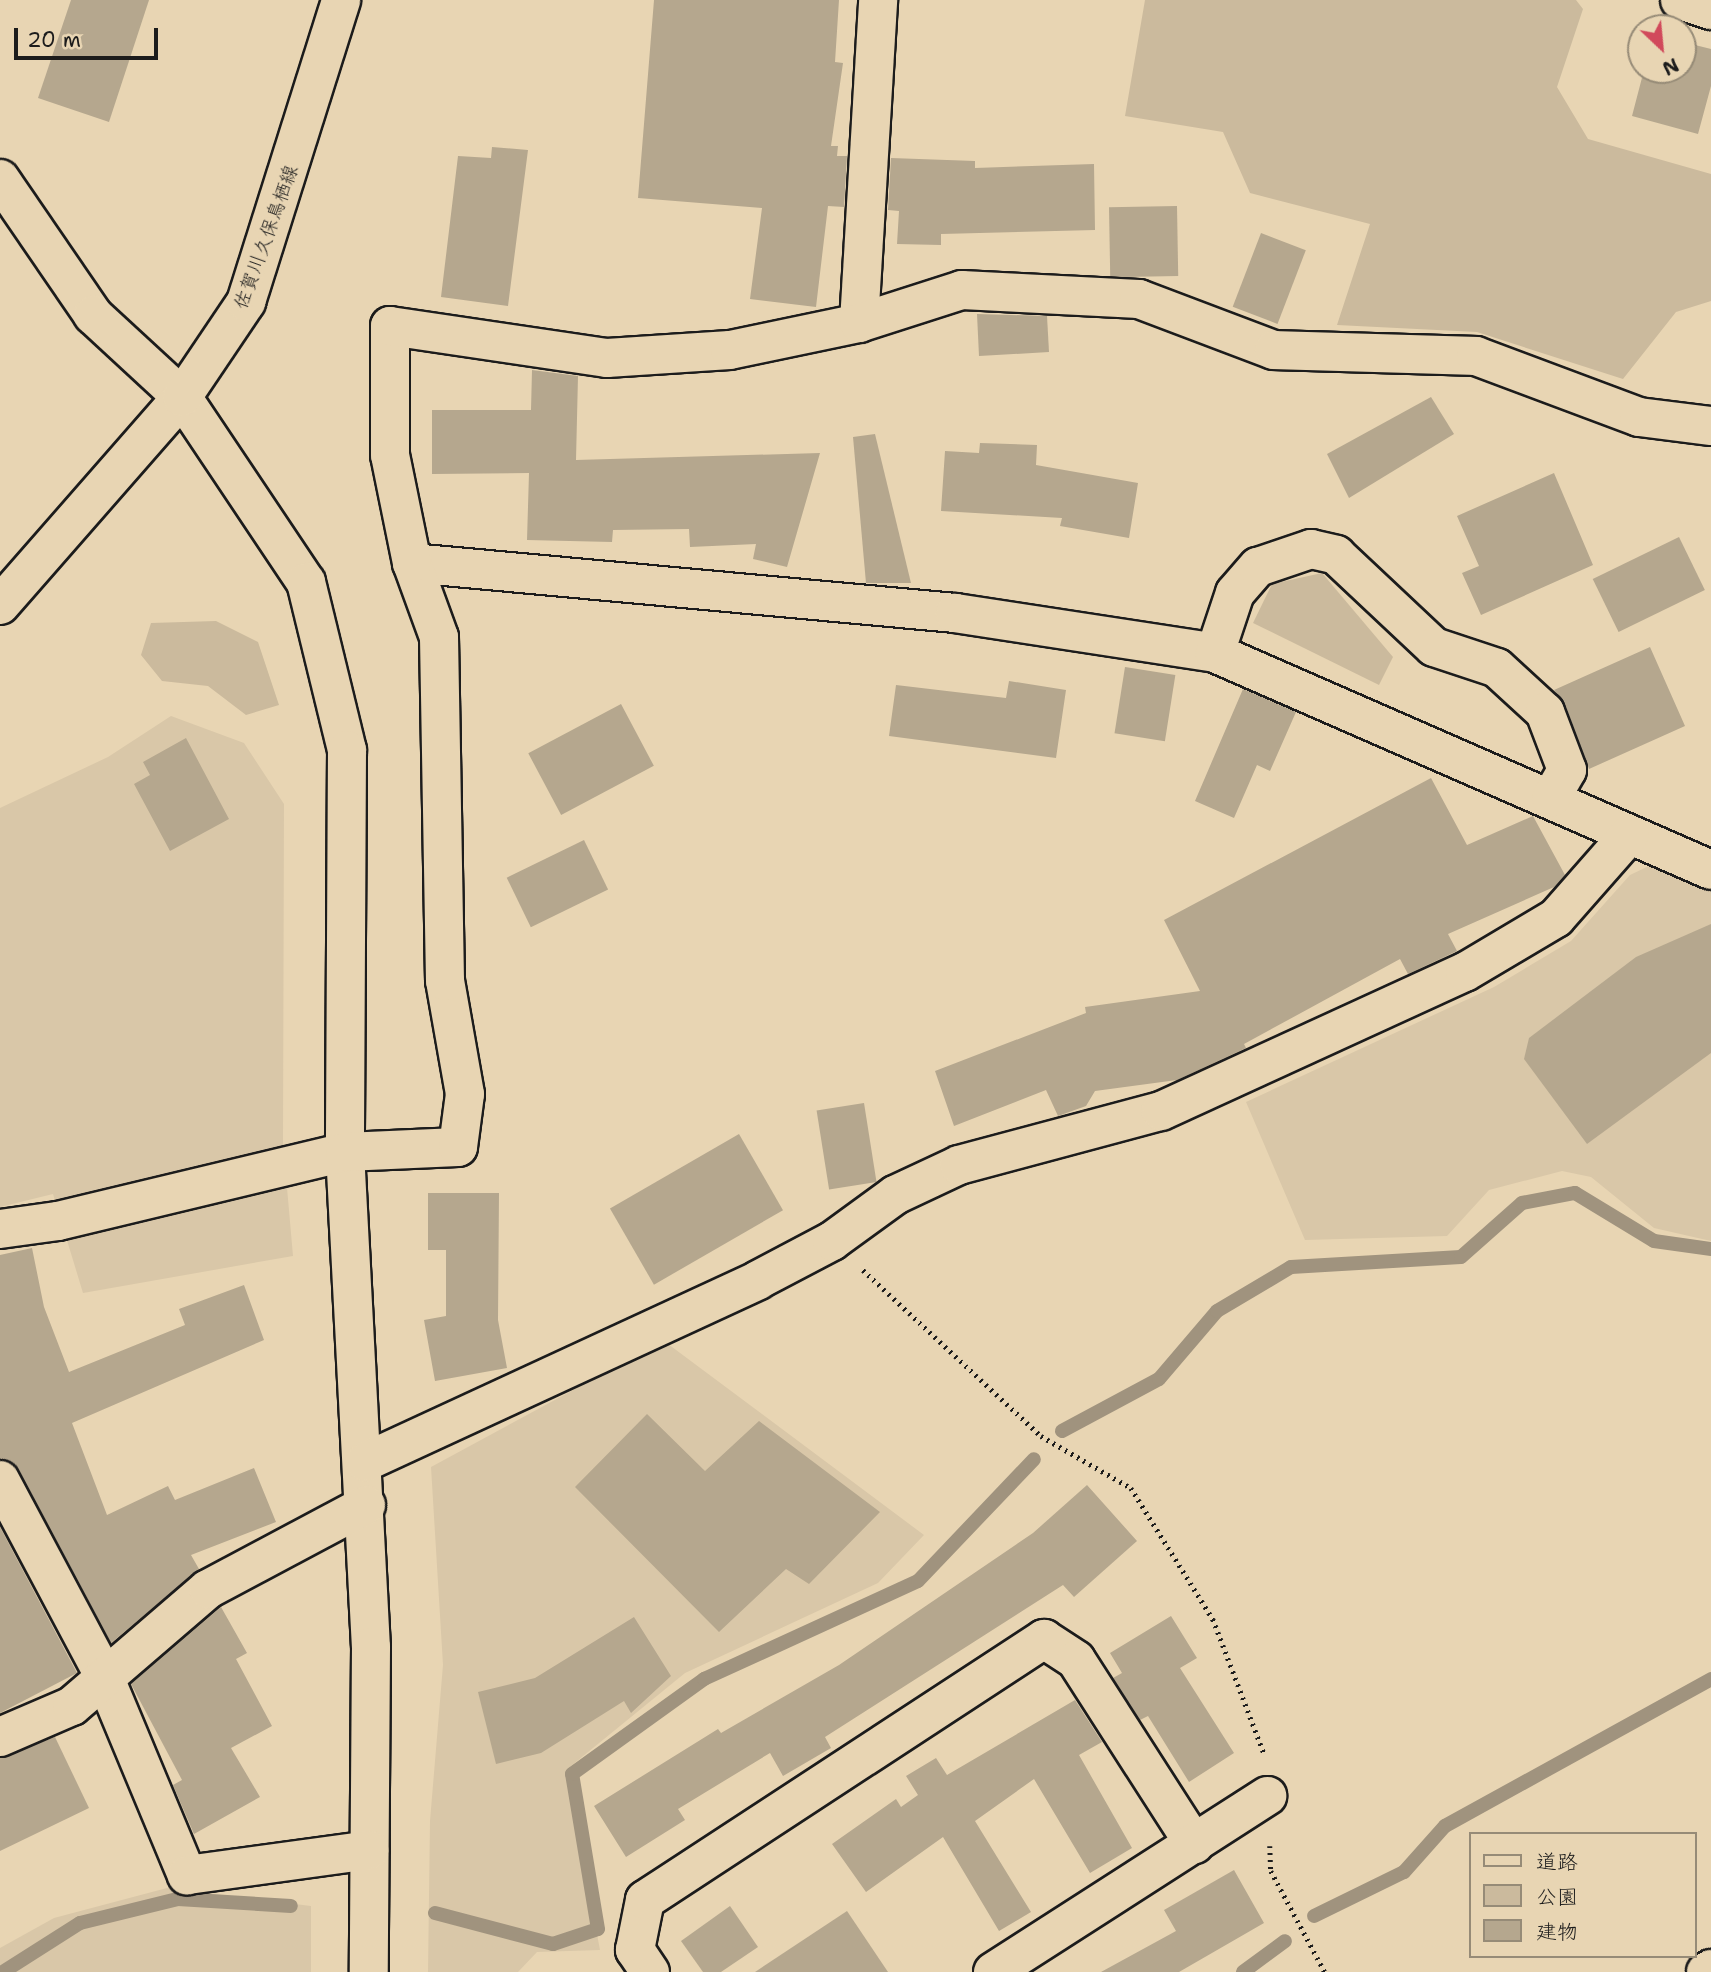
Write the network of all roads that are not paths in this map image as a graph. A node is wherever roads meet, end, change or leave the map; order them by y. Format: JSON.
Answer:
{"nodes":[{"id":1,"x":341,"y":0,"type":"edge"},
{"id":2,"x":878,"y":0,"type":"edge"},
{"id":3,"x":1680,"y":0,"type":"edge"},
{"id":4,"x":1711,"y":10,"type":"edge"},
{"id":5,"x":0,"y":179,"type":"edge"},
{"id":6,"x":859,"y":323,"type":"junction"},
{"id":7,"x":183,"y":397,"type":"junction"},
{"id":8,"x":1711,"y":426,"type":"edge"},
{"id":9,"x":412,"y":563,"type":"junction"},
{"id":10,"x":0,"y":605,"type":"edge"},
{"id":11,"x":1215,"y":653,"type":"junction"},
{"id":12,"x":1550,"y":798,"type":"junction"},
{"id":13,"x":1629,"y":835,"type":"junction"},
{"id":14,"x":1711,"y":870,"type":"edge"},
{"id":15,"x":345,"y":1152,"type":"junction"},
{"id":16,"x":0,"y":1229,"type":"edge"},
{"id":17,"x":365,"y":1462,"type":"junction"},
{"id":18,"x":0,"y":1480,"type":"edge"},
{"id":19,"x":366,"y":1505,"type":"junction"},
{"id":20,"x":104,"y":1676,"type":"junction"},
{"id":21,"x":0,"y":1737,"type":"edge"},
{"id":22,"x":1268,"y":1796,"type":"road end"},
{"id":23,"x":1194,"y":1844,"type":"junction"},
{"id":24,"x":369,"y":1850,"type":"junction"},
{"id":25,"x":1711,"y":1969,"type":"edge"},
{"id":26,"x":369,"y":1972,"type":"edge"},
{"id":27,"x":650,"y":1972,"type":"edge"},
{"id":28,"x":993,"y":1972,"type":"edge"},
{"id":29,"x":1706,"y":1972,"type":"edge"}],
"edges":[{"from":1,"to":7,"type":"street","name":"佐賀川久保鳥栖線"},
{"from":2,"to":6,"type":"street"},
{"from":3,"to":4,"type":"street"},
{"from":5,"to":7,"type":"street"},
{"from":6,"to":8,"type":"street"},
{"from":6,"to":9,"type":"street"},
{"from":7,"to":10,"type":"street","name":"佐賀川久保鳥栖線"},
{"from":7,"to":15,"type":"street"},
{"from":9,"to":11,"type":"street"},
{"from":9,"to":15,"type":"street"},
{"from":11,"to":12,"type":"street"},
{"from":11,"to":12,"type":"street"},
{"from":12,"to":13,"type":"street"},
{"from":13,"to":14,"type":"street"},
{"from":13,"to":17,"type":"street"},
{"from":15,"to":16,"type":"street"},
{"from":15,"to":17,"type":"street"},
{"from":17,"to":19,"type":"street"},
{"from":18,"to":20,"type":"street"},
{"from":19,"to":20,"type":"street"},
{"from":19,"to":24,"type":"street"},
{"from":20,"to":21,"type":"street"},
{"from":20,"to":24,"type":"street"},
{"from":22,"to":23,"type":"street"},
{"from":23,"to":27,"type":"street"},
{"from":23,"to":28,"type":"street"},
{"from":24,"to":26,"type":"street"},
{"from":25,"to":29,"type":"street"}]}
